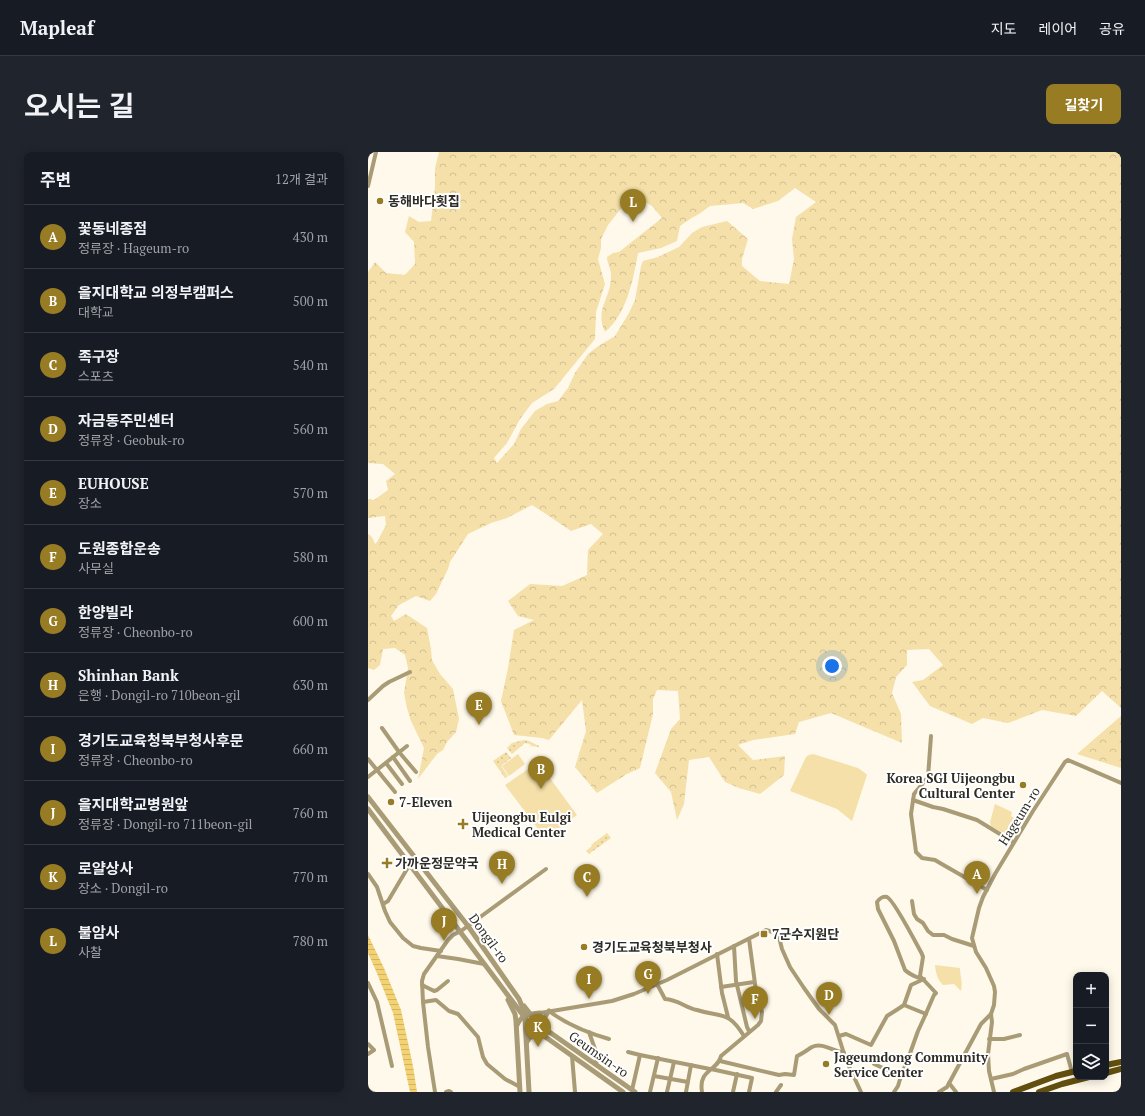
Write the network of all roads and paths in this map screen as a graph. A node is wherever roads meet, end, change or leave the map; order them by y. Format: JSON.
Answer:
{"nodes":[{"id":1,"x":376,"y":152,"type":"edge"},
{"id":2,"x":368,"y":186,"type":"edge"},
{"id":3,"x":410,"y":672,"type":"dead end"},
{"id":4,"x":368,"y":698,"type":"edge"},
{"id":5,"x":382,"y":728,"type":"dead end"},
{"id":6,"x":931,"y":736,"type":"dead end"},
{"id":7,"x":407,"y":746,"type":"dead end"},
{"id":8,"x":399,"y":752,"type":"junction"},
{"id":9,"x":393,"y":757,"type":"junction"},
{"id":10,"x":368,"y":759,"type":"edge"},
{"id":11,"x":386,"y":763,"type":"junction"},
{"id":12,"x":377,"y":770,"type":"junction"},
{"id":13,"x":416,"y":772,"type":"dead end"},
{"id":14,"x":368,"y":777,"type":"edge"},
{"id":15,"x":410,"y":782,"type":"dead end"},
{"id":16,"x":1121,"y":782,"type":"edge"},
{"id":17,"x":402,"y":784,"type":"dead end"},
{"id":18,"x":394,"y":792,"type":"dead end"},
{"id":19,"x":368,"y":796,"type":"edge"},
{"id":20,"x":913,"y":800,"type":"junction"},
{"id":21,"x":368,"y":809,"type":"edge"},
{"id":22,"x":1013,"y":842,"type":"junction"},
{"id":23,"x":410,"y":864,"type":"junction"},
{"id":24,"x":546,"y":869,"type":"dead end"},
{"id":25,"x":368,"y":874,"type":"edge"},
{"id":26,"x":987,"y":890,"type":"junction"},
{"id":27,"x":912,"y":901,"type":"dead end"},
{"id":28,"x":383,"y":904,"type":"junction"},
{"id":29,"x":468,"y":926,"type":"junction"},
{"id":30,"x":461,"y":932,"type":"junction"},
{"id":31,"x":749,"y":939,"type":"junction"},
{"id":32,"x":734,"y":946,"type":"junction"},
{"id":33,"x":974,"y":946,"type":"junction"},
{"id":34,"x":441,"y":951,"type":"junction"},
{"id":35,"x":717,"y":954,"type":"junction"},
{"id":36,"x":437,"y":956,"type":"junction"},
{"id":37,"x":484,"y":964,"type":"junction"},
{"id":38,"x":922,"y":978,"type":"junction"},
{"id":39,"x":448,"y":981,"type":"dead end"},
{"id":40,"x":754,"y":982,"type":"junction"},
{"id":41,"x":368,"y":983,"type":"edge"},
{"id":42,"x":498,"y":984,"type":"junction"},
{"id":43,"x":657,"y":984,"type":"junction"},
{"id":44,"x":422,"y":985,"type":"junction"},
{"id":45,"x":738,"y":985,"type":"junction"},
{"id":46,"x":721,"y":987,"type":"junction"},
{"id":47,"x":519,"y":998,"type":"junction"},
{"id":48,"x":423,"y":1002,"type":"junction"},
{"id":49,"x":904,"y":1004,"type":"junction"},
{"id":50,"x":549,"y":1011,"type":"junction"},
{"id":51,"x":540,"y":1013,"type":"junction"},
{"id":52,"x":926,"y":1014,"type":"junction"},
{"id":53,"x":991,"y":1014,"type":"junction"},
{"id":54,"x":526,"y":1017,"type":"junction"},
{"id":55,"x":728,"y":1017,"type":"junction"},
{"id":56,"x":517,"y":1030,"type":"junction"},
{"id":57,"x":546,"y":1030,"type":"junction"},
{"id":58,"x":749,"y":1031,"type":"junction"},
{"id":59,"x":588,"y":1032,"type":"junction"},
{"id":60,"x":1020,"y":1035,"type":"dead end"},
{"id":61,"x":543,"y":1036,"type":"junction"},
{"id":62,"x":744,"y":1036,"type":"junction"},
{"id":63,"x":838,"y":1036,"type":"junction"},
{"id":64,"x":609,"y":1039,"type":"dead end"},
{"id":65,"x":989,"y":1039,"type":"junction"},
{"id":66,"x":368,"y":1044,"type":"edge"},
{"id":67,"x":527,"y":1045,"type":"junction"},
{"id":68,"x":628,"y":1052,"type":"dead end"},
{"id":69,"x":844,"y":1053,"type":"junction"},
{"id":70,"x":368,"y":1054,"type":"edge"},
{"id":71,"x":640,"y":1054,"type":"junction"},
{"id":72,"x":572,"y":1056,"type":"junction"},
{"id":73,"x":658,"y":1058,"type":"junction"},
{"id":74,"x":720,"y":1061,"type":"junction"},
{"id":75,"x":674,"y":1062,"type":"junction"},
{"id":76,"x":1121,"y":1062,"type":"edge"},
{"id":77,"x":874,"y":1064,"type":"dead end"},
{"id":78,"x":1109,"y":1064,"type":"edge"},
{"id":79,"x":691,"y":1065,"type":"junction"},
{"id":80,"x":392,"y":1066,"type":"dead end"},
{"id":81,"x":596,"y":1066,"type":"junction"},
{"id":82,"x":711,"y":1069,"type":"junction"},
{"id":83,"x":1073,"y":1069,"type":"edge"},
{"id":84,"x":1121,"y":1069,"type":"edge"},
{"id":85,"x":1073,"y":1071,"type":"edge"},
{"id":86,"x":1109,"y":1073,"type":"edge"},
{"id":87,"x":737,"y":1074,"type":"junction"},
{"id":88,"x":1109,"y":1074,"type":"edge"},
{"id":89,"x":1121,"y":1074,"type":"edge"},
{"id":90,"x":654,"y":1076,"type":"junction"},
{"id":91,"x":900,"y":1076,"type":"junction"},
{"id":92,"x":670,"y":1079,"type":"junction"},
{"id":93,"x":991,"y":1080,"type":"junction"},
{"id":94,"x":1078,"y":1080,"type":"edge"},
{"id":95,"x":688,"y":1082,"type":"junction"},
{"id":96,"x":949,"y":1083,"type":"junction"},
{"id":97,"x":781,"y":1084,"type":"dead end"},
{"id":98,"x":520,"y":1089,"type":"edge"},
{"id":99,"x":368,"y":1090,"type":"edge"},
{"id":100,"x":634,"y":1091,"type":"edge"},
{"id":101,"x":371,"y":1092,"type":"edge"},
{"id":102,"x":435,"y":1092,"type":"edge"},
{"id":103,"x":446,"y":1092,"type":"edge"},
{"id":104,"x":451,"y":1092,"type":"edge"},
{"id":105,"x":529,"y":1092,"type":"edge"},
{"id":106,"x":574,"y":1092,"type":"edge"},
{"id":107,"x":623,"y":1092,"type":"edge"},
{"id":108,"x":650,"y":1092,"type":"edge"},
{"id":109,"x":667,"y":1092,"type":"edge"},
{"id":110,"x":686,"y":1092,"type":"edge"},
{"id":111,"x":702,"y":1092,"type":"edge"},
{"id":112,"x":733,"y":1092,"type":"edge"},
{"id":113,"x":749,"y":1092,"type":"edge"},
{"id":114,"x":776,"y":1092,"type":"edge"},
{"id":115,"x":861,"y":1092,"type":"edge"},
{"id":116,"x":894,"y":1092,"type":"edge"},
{"id":117,"x":939,"y":1092,"type":"edge"},
{"id":118,"x":956,"y":1092,"type":"edge"},
{"id":119,"x":994,"y":1092,"type":"edge"},
{"id":120,"x":1013,"y":1092,"type":"edge"},
{"id":121,"x":1039,"y":1092,"type":"edge"}],
"edges":[{"from":1,"to":2,"type":"street"},
{"from":3,"to":4,"type":"street"},
{"from":5,"to":8,"type":"street"},
{"from":6,"to":20,"type":"street"},
{"from":7,"to":8,"type":"street"},
{"from":8,"to":9,"type":"street"},
{"from":8,"to":13,"type":"street"},
{"from":9,"to":11,"type":"street"},
{"from":9,"to":15,"type":"street"},
{"from":10,"to":12,"type":"street"},
{"from":11,"to":12,"type":"street"},
{"from":11,"to":17,"type":"street"},
{"from":12,"to":14,"type":"street"},
{"from":12,"to":18,"type":"street"},
{"from":16,"to":22,"type":"street","name":"Hageum-ro"},
{"from":19,"to":29,"type":"street","name":"Dongil-ro"},
{"from":20,"to":22,"type":"street"},
{"from":20,"to":26,"type":"street"},
{"from":21,"to":23,"type":"street","name":"Dongil-ro"},
{"from":22,"to":26,"type":"street","name":"Hageum-ro"},
{"from":23,"to":28,"type":"street"},
{"from":23,"to":30,"type":"street","name":"Dongil-ro"},
{"from":24,"to":29,"type":"street"},
{"from":25,"to":28,"type":"street"},
{"from":26,"to":33,"type":"street","name":"Hageum-ro"},
{"from":27,"to":33,"type":"street"},
{"from":28,"to":34,"type":"street"},
{"from":29,"to":30,"type":"street"},
{"from":29,"to":47,"type":"street","name":"Dongil-ro"},
{"from":30,"to":34,"type":"street"},
{"from":30,"to":37,"type":"street","name":"Dongil-ro"},
{"from":31,"to":32,"type":"street"},
{"from":31,"to":40,"type":"street"},
{"from":31,"to":63,"type":"street"},
{"from":32,"to":35,"type":"street"},
{"from":32,"to":45,"type":"street"},
{"from":33,"to":53,"type":"street","name":"Hageum-ro"},
{"from":34,"to":36,"type":"street"},
{"from":35,"to":43,"type":"street"},
{"from":35,"to":46,"type":"street"},
{"from":36,"to":37,"type":"street"},
{"from":36,"to":44,"type":"street"},
{"from":37,"to":42,"type":"street","name":"Dongil-ro"},
{"from":38,"to":38,"type":"street"},
{"from":38,"to":49,"type":"street"},
{"from":38,"to":52,"type":"street"},
{"from":39,"to":44,"type":"street"},
{"from":40,"to":45,"type":"street"},
{"from":40,"to":58,"type":"street"},
{"from":41,"to":80,"type":"street"},
{"from":42,"to":54,"type":"street","name":"Dongil-ro"},
{"from":42,"to":56,"type":"street"},
{"from":43,"to":50,"type":"street"},
{"from":43,"to":55,"type":"street"},
{"from":44,"to":48,"type":"street"},
{"from":45,"to":46,"type":"street"},
{"from":45,"to":58,"type":"street"},
{"from":46,"to":55,"type":"street"},
{"from":47,"to":51,"type":"street"},
{"from":47,"to":54,"type":"street","name":"Geumsin-ro"},
{"from":48,"to":98,"type":"street"},
{"from":48,"to":102,"type":"street"},
{"from":49,"to":52,"type":"street"},
{"from":49,"to":63,"type":"street"},
{"from":50,"to":51,"type":"street"},
{"from":50,"to":57,"type":"street"},
{"from":50,"to":59,"type":"street"},
{"from":51,"to":54,"type":"street"},
{"from":52,"to":91,"type":"street"},
{"from":53,"to":65,"type":"street","name":"Hageum-ro"},
{"from":53,"to":96,"type":"street"},
{"from":54,"to":56,"type":"street"},
{"from":54,"to":57,"type":"street","name":"Geumsin-ro"},
{"from":54,"to":61,"type":"street","name":"Geumsin-ro"},
{"from":54,"to":67,"type":"street"},
{"from":55,"to":62,"type":"street"},
{"from":56,"to":98,"type":"street"},
{"from":57,"to":81,"type":"street","name":"Geumsin-ro"},
{"from":58,"to":62,"type":"street"},
{"from":59,"to":64,"type":"street"},
{"from":59,"to":81,"type":"street"},
{"from":60,"to":65,"type":"street"},
{"from":61,"to":67,"type":"street"},
{"from":61,"to":72,"type":"street","name":"Geumsin-ro"},
{"from":62,"to":74,"type":"street"},
{"from":63,"to":69,"type":"street"},
{"from":65,"to":93,"type":"street","name":"Hageum-ro"},
{"from":66,"to":70,"type":"street"},
{"from":67,"to":105,"type":"street"},
{"from":68,"to":71,"type":"street"},
{"from":69,"to":74,"type":"street"},
{"from":69,"to":115,"type":"street"},
{"from":71,"to":73,"type":"street"},
{"from":71,"to":100,"type":"street"},
{"from":72,"to":106,"type":"street"},
{"from":72,"to":107,"type":"street","name":"Geumsin-ro"},
{"from":73,"to":75,"type":"street"},
{"from":73,"to":90,"type":"street"},
{"from":74,"to":82,"type":"street"},
{"from":75,"to":79,"type":"street"},
{"from":75,"to":92,"type":"street"},
{"from":76,"to":78,"type":"main road"},
{"from":77,"to":91,"type":"street"},
{"from":79,"to":82,"type":"street"},
{"from":79,"to":95,"type":"street"},
{"from":81,"to":100,"type":"street","name":"Geumsin-ro"},
{"from":82,"to":87,"type":"street"},
{"from":82,"to":111,"type":"street"},
{"from":83,"to":93,"type":"street"},
{"from":84,"to":86,"type":"main road"},
{"from":85,"to":120,"type":"main road"},
{"from":87,"to":112,"type":"street"},
{"from":87,"to":113,"type":"street"},
{"from":88,"to":89,"type":"main road"},
{"from":90,"to":92,"type":"street"},
{"from":90,"to":108,"type":"street"},
{"from":91,"to":116,"type":"street"},
{"from":92,"to":95,"type":"street"},
{"from":92,"to":109,"type":"street"},
{"from":93,"to":119,"type":"street","name":"Hageum-ro"},
{"from":94,"to":121,"type":"main road"},
{"from":95,"to":110,"type":"street"},
{"from":96,"to":117,"type":"street"},
{"from":96,"to":118,"type":"street"},
{"from":97,"to":114,"type":"street"},
{"from":99,"to":101,"type":"street"},
{"from":103,"to":104,"type":"street"}]}
